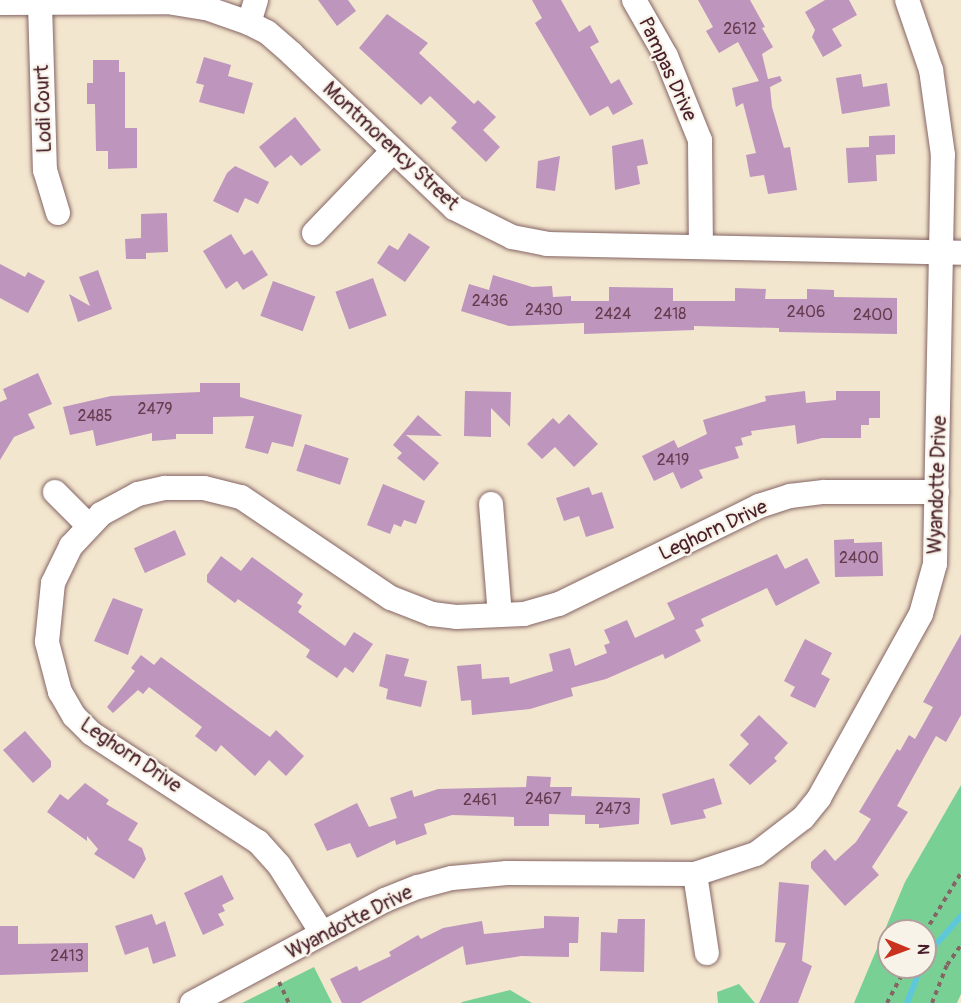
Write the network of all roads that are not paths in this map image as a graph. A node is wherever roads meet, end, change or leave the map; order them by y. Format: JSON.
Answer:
{"nodes":[{"id":1,"x":256,"y":0,"type":"edge"},
{"id":2,"x":634,"y":0,"type":"edge"},
{"id":3,"x":907,"y":0,"type":"edge"},
{"id":4,"x":0,"y":3,"type":"edge"},
{"id":5,"x":40,"y":4,"type":"junction"},
{"id":6,"x":249,"y":23,"type":"junction"},
{"id":7,"x":393,"y":151,"type":"junction"},
{"id":8,"x":58,"y":213,"type":"dead end"},
{"id":9,"x":314,"y":233,"type":"dead end"},
{"id":10,"x":701,"y":247,"type":"junction"},
{"id":11,"x":952,"y":253,"type":"edge"},
{"id":12,"x":55,"y":492,"type":"dead end"},
{"id":13,"x":937,"y":492,"type":"junction"},
{"id":14,"x":491,"y":504,"type":"dead end"},
{"id":15,"x":89,"y":526,"type":"junction"},
{"id":16,"x":500,"y":615,"type":"junction"},
{"id":17,"x":695,"y":874,"type":"junction"},
{"id":18,"x":322,"y":933,"type":"junction"},
{"id":19,"x":707,"y":953,"type":"dead end"},
{"id":20,"x":192,"y":1003,"type":"edge"}],
"edges":[{"from":1,"to":6,"type":"street"},
{"from":2,"to":10,"type":"street","name":"Pampas Drive"},
{"from":3,"to":11,"type":"street","name":"Wyandotte Drive"},
{"from":4,"to":5,"type":"street","name":"Montmorency Street"},
{"from":5,"to":6,"type":"street","name":"Montmorency Street"},
{"from":5,"to":8,"type":"street","name":"Lodi Court"},
{"from":6,"to":7,"type":"street","name":"Montmorency Street"},
{"from":7,"to":9,"type":"street"},
{"from":7,"to":10,"type":"street","name":"Montmorency Street"},
{"from":10,"to":11,"type":"street","name":"Montmorency Street"},
{"from":11,"to":13,"type":"street","name":"Wyandotte Drive"},
{"from":12,"to":15,"type":"street"},
{"from":13,"to":16,"type":"street","name":"Leghorn Drive"},
{"from":13,"to":17,"type":"street","name":"Wyandotte Drive"},
{"from":14,"to":16,"type":"street"},
{"from":15,"to":16,"type":"street","name":"Leghorn Drive"},
{"from":15,"to":18,"type":"street","name":"Leghorn Drive"},
{"from":17,"to":18,"type":"street","name":"Wyandotte Drive"},
{"from":17,"to":19,"type":"street"},
{"from":18,"to":20,"type":"street","name":"Wyandotte Drive"}]}
